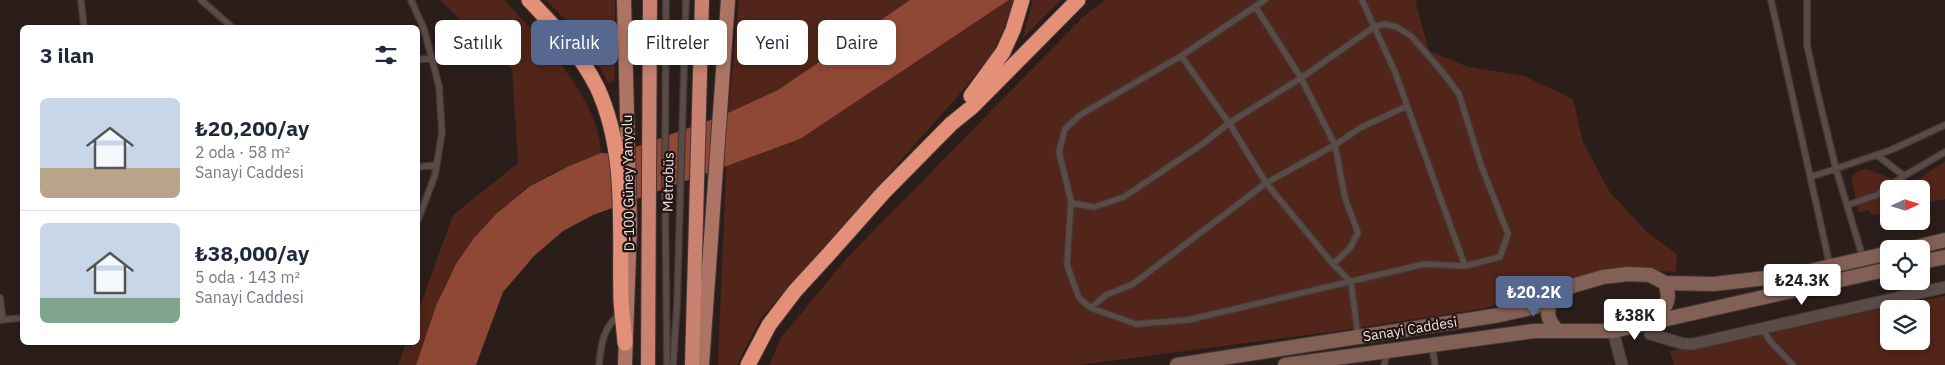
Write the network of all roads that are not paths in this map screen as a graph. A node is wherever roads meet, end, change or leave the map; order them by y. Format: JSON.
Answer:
{"nodes":[{"id":1,"x":81,"y":0,"type":"edge"},
{"id":2,"x":201,"y":0,"type":"edge"},
{"id":3,"x":411,"y":0,"type":"edge"},
{"id":4,"x":529,"y":0,"type":"edge"},
{"id":5,"x":624,"y":0,"type":"edge"},
{"id":6,"x":650,"y":0,"type":"edge"},
{"id":7,"x":666,"y":0,"type":"edge"},
{"id":8,"x":686,"y":0,"type":"edge"},
{"id":9,"x":702,"y":0,"type":"edge"},
{"id":10,"x":728,"y":0,"type":"edge"},
{"id":11,"x":1022,"y":0,"type":"edge"},
{"id":12,"x":1078,"y":0,"type":"edge"},
{"id":13,"x":1265,"y":0,"type":"edge"},
{"id":14,"x":1362,"y":0,"type":"edge"},
{"id":15,"x":1771,"y":0,"type":"edge"},
{"id":16,"x":1807,"y":0,"type":"edge"},
{"id":17,"x":1255,"y":6,"type":"junction"},
{"id":18,"x":84,"y":25,"type":"edge"},
{"id":19,"x":230,"y":25,"type":"edge"},
{"id":20,"x":1374,"y":27,"type":"junction"},
{"id":21,"x":1181,"y":56,"type":"junction"},
{"id":22,"x":431,"y":58,"type":"junction"},
{"id":23,"x":420,"y":60,"type":"edge"},
{"id":24,"x":1301,"y":78,"type":"junction"},
{"id":25,"x":1407,"y":106,"type":"junction"},
{"id":26,"x":1229,"y":123,"type":"junction"},
{"id":27,"x":951,"y":124,"type":"junction"},
{"id":28,"x":1945,"y":125,"type":"edge"},
{"id":29,"x":1335,"y":145,"type":"junction"},
{"id":30,"x":1945,"y":152,"type":"edge"},
{"id":31,"x":1877,"y":155,"type":"junction"},
{"id":32,"x":436,"y":165,"type":"junction"},
{"id":33,"x":420,"y":167,"type":"edge"},
{"id":34,"x":1836,"y":169,"type":"junction"},
{"id":35,"x":1904,"y":176,"type":"junction"},
{"id":36,"x":1811,"y":177,"type":"junction"},
{"id":37,"x":1266,"y":183,"type":"junction"},
{"id":38,"x":1071,"y":202,"type":"junction"},
{"id":39,"x":1848,"y":205,"type":"junction"},
{"id":40,"x":420,"y":215,"type":"edge"},
{"id":41,"x":1945,"y":240,"type":"edge"},
{"id":42,"x":1930,"y":244,"type":"edge"},
{"id":43,"x":1880,"y":255,"type":"edge"},
{"id":44,"x":1945,"y":257,"type":"edge"},
{"id":45,"x":1863,"y":259,"type":"junction"},
{"id":46,"x":1930,"y":260,"type":"edge"},
{"id":47,"x":1333,"y":264,"type":"junction"},
{"id":48,"x":1465,"y":266,"type":"junction"},
{"id":49,"x":1830,"y":266,"type":"junction"},
{"id":50,"x":1880,"y":271,"type":"edge"},
{"id":51,"x":1351,"y":282,"type":"junction"},
{"id":52,"x":1666,"y":282,"type":"junction"},
{"id":53,"x":1945,"y":287,"type":"edge"},
{"id":54,"x":1552,"y":295,"type":"junction"},
{"id":55,"x":0,"y":298,"type":"edge"},
{"id":56,"x":1091,"y":308,"type":"junction"},
{"id":57,"x":622,"y":312,"type":"junction"},
{"id":58,"x":20,"y":318,"type":"edge"},
{"id":59,"x":1,"y":320,"type":"edge"},
{"id":60,"x":1456,"y":322,"type":"junction"},
{"id":61,"x":1650,"y":323,"type":"junction"},
{"id":62,"x":1762,"y":328,"type":"junction"},
{"id":63,"x":1558,"y":331,"type":"junction"},
{"id":64,"x":1613,"y":331,"type":"junction"},
{"id":65,"x":1358,"y":337,"type":"junction"},
{"id":66,"x":1459,"y":341,"type":"junction"},
{"id":67,"x":625,"y":343,"type":"junction"},
{"id":68,"x":1432,"y":345,"type":"junction"},
{"id":69,"x":1388,"y":351,"type":"junction"},
{"id":70,"x":599,"y":365,"type":"edge"},
{"id":71,"x":625,"y":365,"type":"edge"},
{"id":72,"x":648,"y":365,"type":"edge"},
{"id":73,"x":667,"y":365,"type":"edge"},
{"id":74,"x":673,"y":365,"type":"edge"},
{"id":75,"x":692,"y":365,"type":"edge"},
{"id":76,"x":702,"y":365,"type":"edge"},
{"id":77,"x":748,"y":365,"type":"edge"},
{"id":78,"x":1177,"y":365,"type":"edge"},
{"id":79,"x":1285,"y":365,"type":"edge"},
{"id":80,"x":1384,"y":365,"type":"edge"},
{"id":81,"x":1435,"y":365,"type":"edge"},
{"id":82,"x":1622,"y":365,"type":"edge"},
{"id":83,"x":1793,"y":365,"type":"edge"}],
"edges":[{"from":1,"to":18,"type":"lane"},
{"from":2,"to":19,"type":"lane"},
{"from":3,"to":22,"type":"lane"},
{"from":4,"to":57,"type":"highway"},
{"from":5,"to":67,"type":"main road","name":"D-100 Güney Yanyolu"},
{"from":6,"to":72,"type":"highway"},
{"from":7,"to":73,"type":"lane","name":"Metrobüs"},
{"from":8,"to":74,"type":"lane","name":"Metrobüs"},
{"from":9,"to":75,"type":"highway"},
{"from":10,"to":76,"type":"main road"},
{"from":11,"to":27,"type":"highway"},
{"from":12,"to":27,"type":"highway"},
{"from":13,"to":17,"type":"lane"},
{"from":14,"to":20,"type":"lane"},
{"from":15,"to":36,"type":"lane"},
{"from":16,"to":34,"type":"lane"},
{"from":17,"to":21,"type":"lane"},
{"from":17,"to":24,"type":"lane"},
{"from":20,"to":24,"type":"lane"},
{"from":20,"to":25,"type":"lane"},
{"from":20,"to":48,"type":"lane"},
{"from":21,"to":26,"type":"lane"},
{"from":21,"to":38,"type":"lane"},
{"from":22,"to":23,"type":"lane"},
{"from":22,"to":32,"type":"lane"},
{"from":24,"to":26,"type":"lane"},
{"from":24,"to":29,"type":"lane"},
{"from":25,"to":29,"type":"lane"},
{"from":25,"to":48,"type":"lane"},
{"from":26,"to":37,"type":"lane"},
{"from":26,"to":38,"type":"lane"},
{"from":27,"to":77,"type":"highway"},
{"from":28,"to":31,"type":"lane"},
{"from":29,"to":37,"type":"lane"},
{"from":29,"to":47,"type":"lane"},
{"from":30,"to":35,"type":"lane"},
{"from":31,"to":34,"type":"lane"},
{"from":31,"to":35,"type":"lane"},
{"from":32,"to":33,"type":"lane"},
{"from":32,"to":40,"type":"lane"},
{"from":34,"to":36,"type":"lane"},
{"from":34,"to":39,"type":"lane"},
{"from":35,"to":39,"type":"lane"},
{"from":36,"to":49,"type":"lane"},
{"from":37,"to":47,"type":"lane"},
{"from":37,"to":56,"type":"lane"},
{"from":38,"to":56,"type":"lane"},
{"from":39,"to":45,"type":"lane"},
{"from":41,"to":42,"type":"main road"},
{"from":43,"to":45,"type":"main road","name":"Sanayi Caddesi"},
{"from":44,"to":46,"type":"main road"},
{"from":45,"to":49,"type":"main road","name":"Sanayi Caddesi"},
{"from":47,"to":51,"type":"lane"},
{"from":48,"to":51,"type":"lane"},
{"from":49,"to":52,"type":"main road","name":"Sanayi Caddesi"},
{"from":50,"to":61,"type":"main road","name":"Sanayi Caddesi"},
{"from":51,"to":56,"type":"lane"},
{"from":51,"to":65,"type":"lane"},
{"from":52,"to":54,"type":"main road","name":"Sanayi Caddesi"},
{"from":52,"to":61,"type":"main road"},
{"from":53,"to":62,"type":"street"},
{"from":54,"to":60,"type":"main road","name":"Sanayi Caddesi"},
{"from":54,"to":63,"type":"main road"},
{"from":55,"to":59,"type":"lane"},
{"from":57,"to":67,"type":"highway"},
{"from":57,"to":70,"type":"lane"},
{"from":58,"to":59,"type":"lane"},
{"from":60,"to":65,"type":"main road","name":"Sanayi Caddesi"},
{"from":60,"to":66,"type":"main road"},
{"from":61,"to":62,"type":"street"},
{"from":61,"to":64,"type":"main road","name":"Sanayi Caddesi"},
{"from":62,"to":83,"type":"lane"},
{"from":63,"to":64,"type":"main road","name":"Sanayi Caddesi"},
{"from":63,"to":66,"type":"main road","name":"Sanayi Caddesi"},
{"from":64,"to":82,"type":"street"},
{"from":65,"to":78,"type":"main road","name":"Sanayi Caddesi"},
{"from":66,"to":68,"type":"main road","name":"Sanayi Caddesi"},
{"from":67,"to":71,"type":"main road","name":"D-100 Güney Yanyolu"},
{"from":68,"to":69,"type":"main road","name":"Sanayi Caddesi"},
{"from":68,"to":81,"type":"lane"},
{"from":69,"to":79,"type":"main road","name":"Sanayi Caddesi"},
{"from":69,"to":80,"type":"lane"}]}
